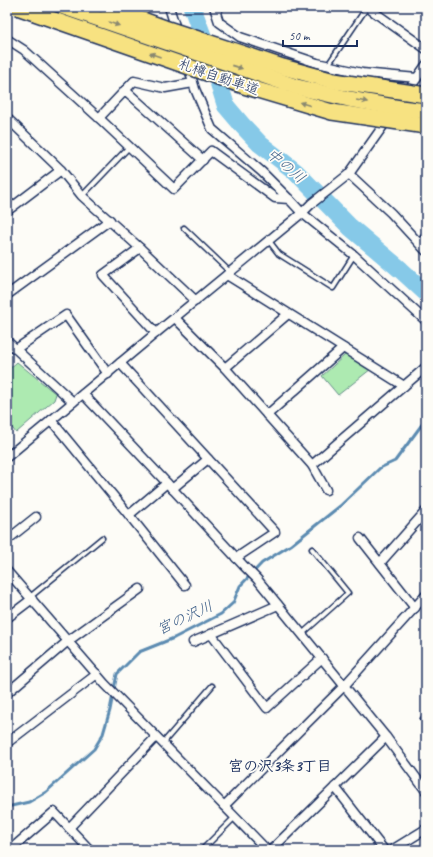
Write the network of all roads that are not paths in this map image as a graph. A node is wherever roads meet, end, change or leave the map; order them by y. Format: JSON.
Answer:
{"nodes":[{"id":1,"x":17,"y":7,"type":"edge"},
{"id":2,"x":64,"y":7,"type":"edge"},
{"id":3,"x":107,"y":7,"type":"edge"},
{"id":4,"x":169,"y":7,"type":"edge"},
{"id":5,"x":222,"y":7,"type":"edge"},
{"id":6,"x":367,"y":7,"type":"edge"},
{"id":7,"x":215,"y":11,"type":"edge"},
{"id":8,"x":7,"y":39,"type":"edge"},
{"id":9,"x":426,"y":49,"type":"edge"},
{"id":10,"x":426,"y":65,"type":"edge"},
{"id":11,"x":328,"y":66,"type":"junction"},
{"id":12,"x":417,"y":78,"type":"junction"},
{"id":13,"x":193,"y":83,"type":"junction"},
{"id":14,"x":125,"y":90,"type":"junction"},
{"id":15,"x":426,"y":95,"type":"edge"},
{"id":16,"x":426,"y":110,"type":"edge"},
{"id":17,"x":332,"y":112,"type":"junction"},
{"id":18,"x":7,"y":118,"type":"edge"},
{"id":19,"x":99,"y":118,"type":"junction"},
{"id":20,"x":426,"y":126,"type":"edge"},
{"id":21,"x":426,"y":135,"type":"edge"},
{"id":22,"x":130,"y":147,"type":"junction"},
{"id":23,"x":203,"y":160,"type":"junction"},
{"id":24,"x":61,"y":170,"type":"junction"},
{"id":25,"x":349,"y":174,"type":"junction"},
{"id":26,"x":82,"y":196,"type":"junction"},
{"id":27,"x":289,"y":199,"type":"junction"},
{"id":28,"x":7,"y":211,"type":"edge"},
{"id":29,"x":302,"y":214,"type":"junction"},
{"id":30,"x":110,"y":220,"type":"junction"},
{"id":31,"x":184,"y":228,"type":"dead end"},
{"id":32,"x":426,"y":233,"type":"edge"},
{"id":33,"x":269,"y":241,"type":"junction"},
{"id":34,"x":419,"y":243,"type":"junction"},
{"id":35,"x":140,"y":248,"type":"junction"},
{"id":36,"x":426,"y":251,"type":"edge"},
{"id":37,"x":354,"y":255,"type":"junction"},
{"id":38,"x":229,"y":274,"type":"junction"},
{"id":39,"x":7,"y":295,"type":"edge"},
{"id":40,"x":196,"y":301,"type":"junction"},
{"id":41,"x":288,"y":314,"type":"junction"},
{"id":42,"x":175,"y":318,"type":"junction"},
{"id":43,"x":426,"y":321,"type":"edge"},
{"id":44,"x":156,"y":333,"type":"junction"},
{"id":45,"x":7,"y":341,"type":"edge"},
{"id":46,"x":343,"y":348,"type":"junction"},
{"id":47,"x":16,"y":349,"type":"junction"},
{"id":48,"x":120,"y":363,"type":"junction"},
{"id":49,"x":426,"y":367,"type":"edge"},
{"id":50,"x":225,"y":368,"type":"junction"},
{"id":51,"x":108,"y":374,"type":"junction"},
{"id":52,"x":404,"y":386,"type":"junction"},
{"id":53,"x":83,"y":394,"type":"junction"},
{"id":54,"x":73,"y":402,"type":"junction"},
{"id":55,"x":267,"y":415,"type":"junction"},
{"id":56,"x":51,"y":420,"type":"junction"},
{"id":57,"x":7,"y":457,"type":"edge"},
{"id":58,"x":208,"y":459,"type":"junction"},
{"id":59,"x":312,"y":465,"type":"junction"},
{"id":60,"x":170,"y":486,"type":"junction"},
{"id":61,"x":326,"y":490,"type":"dead end"},
{"id":62,"x":426,"y":511,"type":"edge"},
{"id":63,"x":129,"y":515,"type":"junction"},
{"id":64,"x":36,"y":517,"type":"dead end"},
{"id":65,"x":102,"y":538,"type":"dead end"},
{"id":66,"x":360,"y":538,"type":"dead end"},
{"id":67,"x":7,"y":540,"type":"edge"},
{"id":68,"x":312,"y":549,"type":"dead end"},
{"id":69,"x":236,"y":558,"type":"junction"},
{"id":70,"x":380,"y":563,"type":"junction"},
{"id":71,"x":7,"y":571,"type":"edge"},
{"id":72,"x":185,"y":585,"type":"dead end"},
{"id":73,"x":140,"y":589,"type":"dead end"},
{"id":74,"x":426,"y":595,"type":"edge"},
{"id":75,"x":31,"y":598,"type":"junction"},
{"id":76,"x":278,"y":605,"type":"junction"},
{"id":77,"x":415,"y":608,"type":"junction"},
{"id":78,"x":7,"y":618,"type":"edge"},
{"id":79,"x":211,"y":634,"type":"junction"},
{"id":80,"x":302,"y":634,"type":"junction"},
{"id":81,"x":68,"y":641,"type":"junction"},
{"id":82,"x":193,"y":642,"type":"dead end"},
{"id":83,"x":322,"y":658,"type":"junction"},
{"id":84,"x":97,"y":674,"type":"junction"},
{"id":85,"x":212,"y":686,"type":"dead end"},
{"id":86,"x":344,"y":686,"type":"junction"},
{"id":87,"x":7,"y":692,"type":"edge"},
{"id":88,"x":156,"y":737,"type":"junction"},
{"id":89,"x":386,"y":737,"type":"junction"},
{"id":90,"x":7,"y":743,"type":"edge"},
{"id":91,"x":163,"y":744,"type":"junction"},
{"id":92,"x":335,"y":787,"type":"junction"},
{"id":93,"x":426,"y":791,"type":"edge"},
{"id":94,"x":224,"y":806,"type":"junction"},
{"id":95,"x":235,"y":817,"type":"junction"},
{"id":96,"x":69,"y":828,"type":"junction"},
{"id":97,"x":426,"y":829,"type":"edge"},
{"id":98,"x":10,"y":850,"type":"edge"},
{"id":99,"x":90,"y":850,"type":"edge"},
{"id":100,"x":202,"y":850,"type":"edge"},
{"id":101,"x":266,"y":850,"type":"edge"},
{"id":102,"x":271,"y":850,"type":"edge"},
{"id":103,"x":384,"y":850,"type":"edge"},
{"id":104,"x":392,"y":850,"type":"edge"}],
"edges":[{"from":17,"to":1,"type":"highway","name":"札樽自動車道","one_way":true,"bridge":true},
{"from":2,"to":16,"type":"highway","name":"札樽自動車道","one_way":true,"bridge":true},
{"from":3,"to":15,"type":"highway","bridge":true},
{"from":4,"to":13,"type":"street"},
{"from":5,"to":7,"type":"lane"},
{"from":6,"to":9,"type":"street"},
{"from":6,"to":11,"type":"lane"},
{"from":7,"to":11,"type":"street"},
{"from":8,"to":19,"type":"street"},
{"from":10,"to":12,"type":"street"},
{"from":11,"to":12,"type":"street"},
{"from":12,"to":25,"type":"street"},
{"from":13,"to":14,"type":"street"},
{"from":13,"to":27,"type":"street"},
{"from":14,"to":19,"type":"street"},
{"from":14,"to":23,"type":"street"},
{"from":17,"to":20,"type":"highway","name":"札樽自動車道","bridge":true},
{"from":17,"to":21,"type":"highway","bridge":true},
{"from":18,"to":24,"type":"street"},
{"from":19,"to":22,"type":"street"},
{"from":22,"to":23,"type":"street"},
{"from":22,"to":26,"type":"lane"},
{"from":23,"to":27,"type":"street"},
{"from":24,"to":26,"type":"street"},
{"from":24,"to":28,"type":"street"},
{"from":25,"to":29,"type":"street"},
{"from":25,"to":34,"type":"street"},
{"from":26,"to":30,"type":"street"},
{"from":27,"to":29,"type":"street"},
{"from":29,"to":33,"type":"street"},
{"from":29,"to":37,"type":"street"},
{"from":30,"to":35,"type":"street"},
{"from":30,"to":39,"type":"street"},
{"from":31,"to":38,"type":"lane"},
{"from":32,"to":34,"type":"lane"},
{"from":33,"to":37,"type":"lane"},
{"from":33,"to":38,"type":"street"},
{"from":34,"to":36,"type":"street"},
{"from":35,"to":40,"type":"street"},
{"from":35,"to":44,"type":"street"},
{"from":37,"to":43,"type":"street"},
{"from":38,"to":40,"type":"street"},
{"from":38,"to":41,"type":"street"},
{"from":40,"to":42,"type":"street"},
{"from":41,"to":46,"type":"street"},
{"from":41,"to":50,"type":"street"},
{"from":42,"to":44,"type":"street"},
{"from":42,"to":50,"type":"street"},
{"from":44,"to":48,"type":"street"},
{"from":45,"to":47,"type":"street"},
{"from":46,"to":52,"type":"street"},
{"from":46,"to":55,"type":"street"},
{"from":47,"to":51,"type":"street"},
{"from":47,"to":54,"type":"street"},
{"from":48,"to":51,"type":"street"},
{"from":48,"to":58,"type":"street"},
{"from":49,"to":52,"type":"street"},
{"from":50,"to":55,"type":"street"},
{"from":51,"to":53,"type":"street"},
{"from":52,"to":59,"type":"street"},
{"from":53,"to":54,"type":"street"},
{"from":53,"to":60,"type":"street"},
{"from":54,"to":56,"type":"street"},
{"from":55,"to":59,"type":"street"},
{"from":56,"to":57,"type":"street"},
{"from":56,"to":63,"type":"street"},
{"from":58,"to":60,"type":"street"},
{"from":58,"to":69,"type":"street"},
{"from":59,"to":61,"type":"street"},
{"from":60,"to":63,"type":"street"},
{"from":60,"to":69,"type":"street"},
{"from":62,"to":70,"type":"street"},
{"from":63,"to":72,"type":"street"},
{"from":64,"to":67,"type":"street"},
{"from":65,"to":75,"type":"lane"},
{"from":66,"to":70,"type":"street"},
{"from":68,"to":80,"type":"lane"},
{"from":69,"to":76,"type":"street"},
{"from":70,"to":77,"type":"street"},
{"from":71,"to":75,"type":"street"},
{"from":73,"to":81,"type":"street"},
{"from":74,"to":77,"type":"street"},
{"from":75,"to":78,"type":"street"},
{"from":75,"to":81,"type":"street"},
{"from":76,"to":79,"type":"street"},
{"from":76,"to":80,"type":"street"},
{"from":77,"to":86,"type":"street"},
{"from":79,"to":82,"type":"street"},
{"from":79,"to":83,"type":"street"},
{"from":80,"to":83,"type":"street"},
{"from":81,"to":84,"type":"street"},
{"from":81,"to":87,"type":"street"},
{"from":83,"to":86,"type":"street"},
{"from":84,"to":88,"type":"street"},
{"from":84,"to":90,"type":"street"},
{"from":85,"to":91,"type":"lane"},
{"from":86,"to":89,"type":"street"},
{"from":86,"to":94,"type":"street"},
{"from":88,"to":91,"type":"street"},
{"from":88,"to":96,"type":"street"},
{"from":89,"to":92,"type":"street"},
{"from":89,"to":93,"type":"street"},
{"from":91,"to":94,"type":"street"},
{"from":92,"to":102,"type":"street"},
{"from":92,"to":103,"type":"street"},
{"from":94,"to":95,"type":"street"},
{"from":95,"to":100,"type":"lane"},
{"from":95,"to":101,"type":"street"},
{"from":96,"to":98,"type":"street"},
{"from":96,"to":99,"type":"street"},
{"from":97,"to":104,"type":"street"}]}
